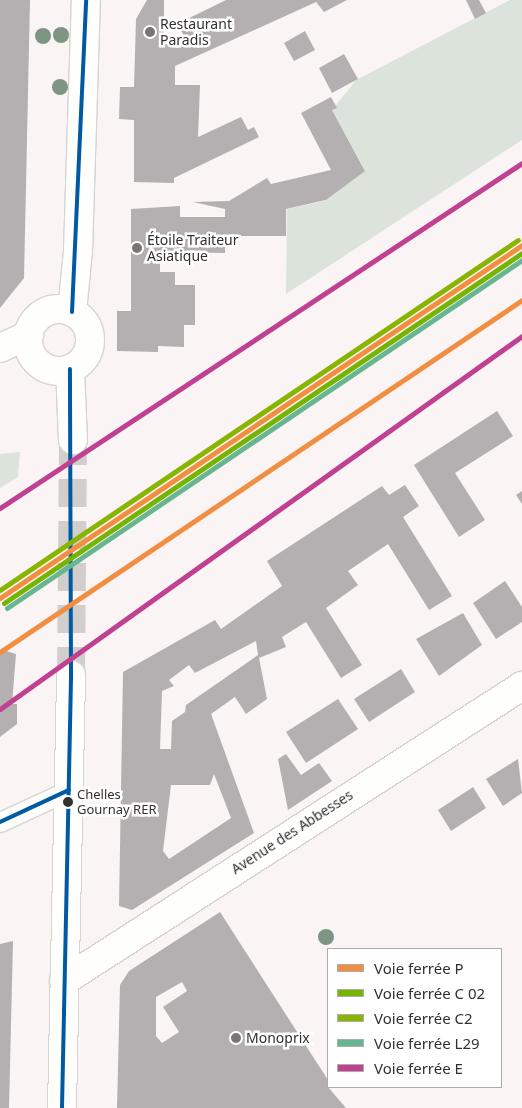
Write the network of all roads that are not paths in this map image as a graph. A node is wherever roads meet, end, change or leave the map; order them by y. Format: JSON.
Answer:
{"nodes":[{"id":1,"x":86,"y":0,"type":"edge"},
{"id":2,"x":72,"y":312,"type":"junction"},
{"id":3,"x":29,"y":335,"type":"junction"},
{"id":4,"x":0,"y":348,"type":"edge"},
{"id":5,"x":70,"y":369,"type":"junction"},
{"id":6,"x":73,"y":440,"type":"tunnel mouth"},
{"id":7,"x":71,"y":675,"type":"tunnel mouth"},
{"id":8,"x":522,"y":686,"type":"edge"},
{"id":9,"x":69,"y":790,"type":"junction"},
{"id":10,"x":0,"y":822,"type":"edge"},
{"id":11,"x":64,"y":981,"type":"junction"},
{"id":12,"x":62,"y":1108,"type":"edge"}],
"edges":[{"from":1,"to":2,"type":"street"},
{"from":2,"to":3,"type":"street"},
{"from":2,"to":5,"type":"street"},
{"from":3,"to":4,"type":"street"},
{"from":3,"to":5,"type":"street"},
{"from":5,"to":6,"type":"street"},
{"from":7,"to":9,"type":"street"},
{"from":8,"to":11,"type":"street","name":"Avenue des Abbesses"},
{"from":9,"to":10,"type":"lane"},
{"from":9,"to":11,"type":"street"},
{"from":11,"to":12,"type":"street"}]}
